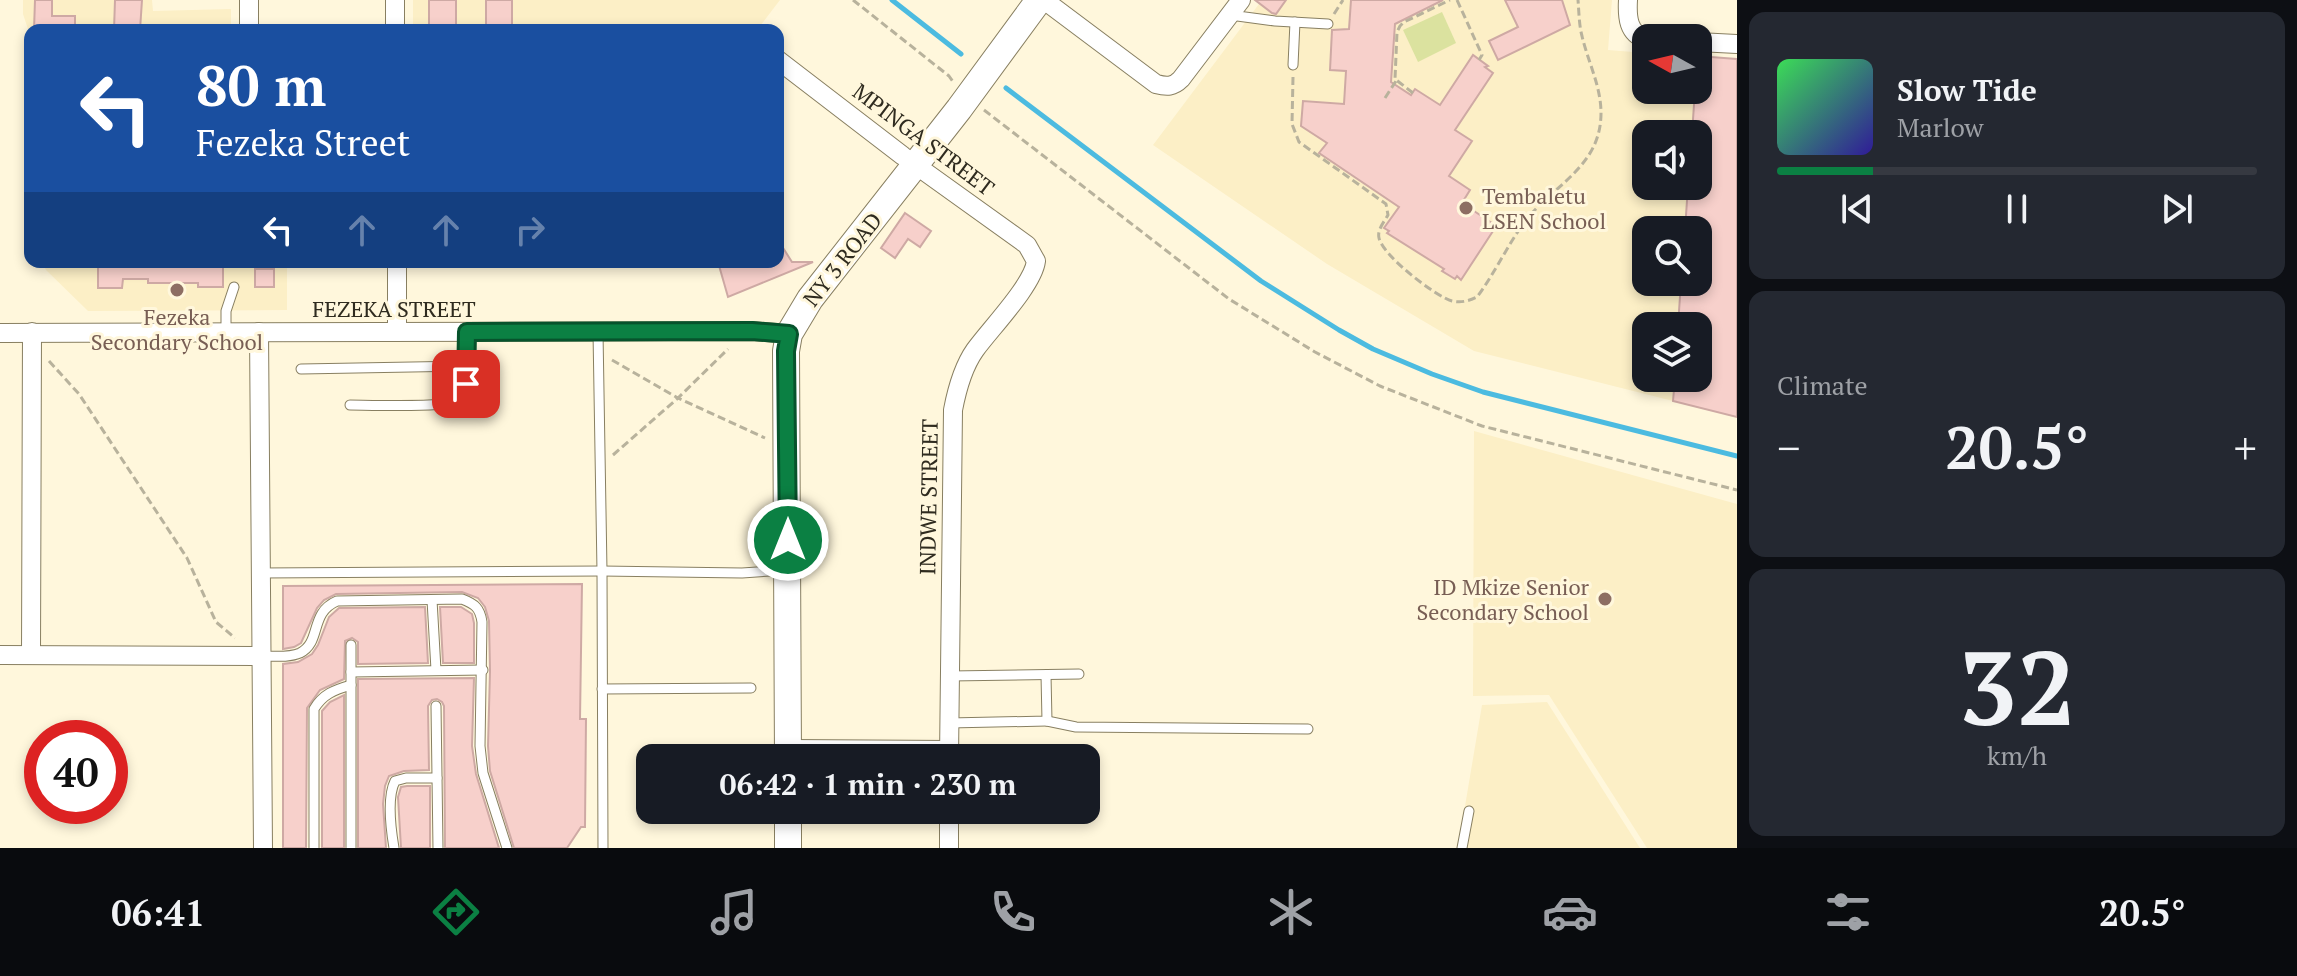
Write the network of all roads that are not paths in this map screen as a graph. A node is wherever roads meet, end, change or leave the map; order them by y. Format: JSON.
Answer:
{"nodes":[{"id":1,"x":249,"y":0,"type":"edge"},
{"id":2,"x":395,"y":0,"type":"edge"},
{"id":3,"x":1041,"y":0,"type":"edge"},
{"id":4,"x":1628,"y":0,"type":"edge"},
{"id":5,"x":1236,"y":8,"type":"edge"},
{"id":6,"x":1295,"y":22,"type":"junction"},
{"id":7,"x":249,"y":24,"type":"edge"},
{"id":8,"x":395,"y":24,"type":"edge"},
{"id":9,"x":1328,"y":24,"type":"road end"},
{"id":10,"x":1632,"y":30,"type":"edge"},
{"id":11,"x":1712,"y":43,"type":"edge"},
{"id":12,"x":1737,"y":44,"type":"edge"},
{"id":13,"x":784,"y":64,"type":"edge"},
{"id":14,"x":1293,"y":65,"type":"road end"},
{"id":15,"x":917,"y":164,"type":"junction"},
{"id":16,"x":1036,"y":261,"type":"joint"},
{"id":17,"x":397,"y":268,"type":"edge"},
{"id":18,"x":234,"y":287,"type":"dead end"},
{"id":19,"x":32,"y":332,"type":"junction"},
{"id":20,"x":226,"y":332,"type":"junction"},
{"id":21,"x":259,"y":332,"type":"junction"},
{"id":22,"x":397,"y":332,"type":"junction"},
{"id":23,"x":467,"y":332,"type":"junction"},
{"id":24,"x":598,"y":332,"type":"junction"},
{"id":25,"x":0,"y":333,"type":"edge"},
{"id":26,"x":789,"y":334,"type":"junction"},
{"id":27,"x":467,"y":366,"type":"junction"},
{"id":28,"x":301,"y":369,"type":"dead end"},
{"id":29,"x":350,"y":405,"type":"dead end"},
{"id":30,"x":788,"y":570,"type":"junction"},
{"id":31,"x":602,"y":571,"type":"junction"},
{"id":32,"x":261,"y":573,"type":"junction"},
{"id":33,"x":432,"y":600,"type":"junction"},
{"id":34,"x":351,"y":645,"type":"dead end"},
{"id":35,"x":0,"y":655,"type":"edge"},
{"id":36,"x":31,"y":655,"type":"junction"},
{"id":37,"x":261,"y":656,"type":"junction"},
{"id":38,"x":436,"y":670,"type":"junction"},
{"id":39,"x":483,"y":670,"type":"junction"},
{"id":40,"x":351,"y":672,"type":"junction"},
{"id":41,"x":1079,"y":674,"type":"dead end"},
{"id":42,"x":1046,"y":675,"type":"junction"},
{"id":43,"x":950,"y":676,"type":"junction"},
{"id":44,"x":351,"y":685,"type":"junction"},
{"id":45,"x":751,"y":688,"type":"dead end"},
{"id":46,"x":602,"y":689,"type":"junction"},
{"id":47,"x":436,"y":706,"type":"dead end"},
{"id":48,"x":1047,"y":721,"type":"junction"},
{"id":49,"x":949,"y":723,"type":"junction"},
{"id":50,"x":1308,"y":729,"type":"dead end"},
{"id":51,"x":788,"y":744,"type":"edge"},
{"id":52,"x":949,"y":744,"type":"edge"},
{"id":53,"x":437,"y":778,"type":"junction"},
{"id":54,"x":1469,"y":811,"type":"dead end"},
{"id":55,"x":788,"y":824,"type":"edge"},
{"id":56,"x":949,"y":824,"type":"edge"},
{"id":57,"x":263,"y":848,"type":"edge"},
{"id":58,"x":314,"y":848,"type":"edge"},
{"id":59,"x":351,"y":848,"type":"edge"},
{"id":60,"x":394,"y":848,"type":"edge"},
{"id":61,"x":438,"y":848,"type":"edge"},
{"id":62,"x":507,"y":848,"type":"edge"},
{"id":63,"x":603,"y":848,"type":"edge"},
{"id":64,"x":788,"y":848,"type":"edge"},
{"id":65,"x":949,"y":848,"type":"edge"},
{"id":66,"x":1462,"y":848,"type":"edge"}],
"edges":[{"from":1,"to":7,"type":"street"},
{"from":2,"to":8,"type":"street"},
{"from":3,"to":5,"type":"street"},
{"from":3,"to":15,"type":"street","name":"NY 3 ROAD"},
{"from":4,"to":10,"type":"street"},
{"from":5,"to":6,"type":"lane"},
{"from":6,"to":9,"type":"lane"},
{"from":6,"to":14,"type":"lane"},
{"from":11,"to":12,"type":"street"},
{"from":13,"to":15,"type":"street","name":"MPINGA STREET"},
{"from":15,"to":16,"type":"street","name":"MPINGA STREET"},
{"from":15,"to":26,"type":"street","name":"NY 3 ROAD"},
{"from":16,"to":43,"type":"street","name":"INDWE STREET"},
{"from":17,"to":22,"type":"street"},
{"from":18,"to":20,"type":"lane"},
{"from":19,"to":20,"type":"street","name":"FEZEKA STREET"},
{"from":19,"to":25,"type":"street","name":"FEZEKA STREET"},
{"from":19,"to":36,"type":"street"},
{"from":20,"to":21,"type":"street","name":"FEZEKA STREET"},
{"from":21,"to":22,"type":"street","name":"FEZEKA STREET"},
{"from":21,"to":32,"type":"street"},
{"from":22,"to":23,"type":"street","name":"FEZEKA STREET"},
{"from":23,"to":24,"type":"street","name":"FEZEKA STREET"},
{"from":23,"to":27,"type":"lane"},
{"from":24,"to":26,"type":"street","name":"FEZEKA STREET"},
{"from":24,"to":31,"type":"lane"},
{"from":26,"to":30,"type":"street","name":"NY 3 ROAD"},
{"from":27,"to":28,"type":"lane"},
{"from":27,"to":29,"type":"lane"},
{"from":30,"to":31,"type":"lane"},
{"from":30,"to":51,"type":"street","name":"NY 3 ROAD"},
{"from":31,"to":32,"type":"lane"},
{"from":31,"to":46,"type":"lane"},
{"from":32,"to":37,"type":"street"},
{"from":33,"to":37,"type":"lane"},
{"from":33,"to":38,"type":"lane"},
{"from":33,"to":39,"type":"lane"},
{"from":34,"to":40,"type":"lane"},
{"from":35,"to":36,"type":"street"},
{"from":36,"to":37,"type":"street"},
{"from":37,"to":57,"type":"street"},
{"from":38,"to":39,"type":"lane"},
{"from":38,"to":40,"type":"lane"},
{"from":39,"to":62,"type":"lane"},
{"from":40,"to":44,"type":"lane"},
{"from":41,"to":42,"type":"lane"},
{"from":42,"to":43,"type":"lane"},
{"from":42,"to":48,"type":"lane"},
{"from":43,"to":49,"type":"street","name":"INDWE STREET"},
{"from":44,"to":58,"type":"lane"},
{"from":44,"to":59,"type":"lane"},
{"from":45,"to":46,"type":"lane"},
{"from":46,"to":63,"type":"lane"},
{"from":47,"to":53,"type":"lane"},
{"from":48,"to":49,"type":"lane"},
{"from":48,"to":50,"type":"lane"},
{"from":49,"to":52,"type":"street","name":"INDWE STREET"},
{"from":53,"to":60,"type":"lane"},
{"from":53,"to":61,"type":"lane"},
{"from":54,"to":66,"type":"lane"},
{"from":55,"to":64,"type":"street"},
{"from":56,"to":65,"type":"street"}]}
